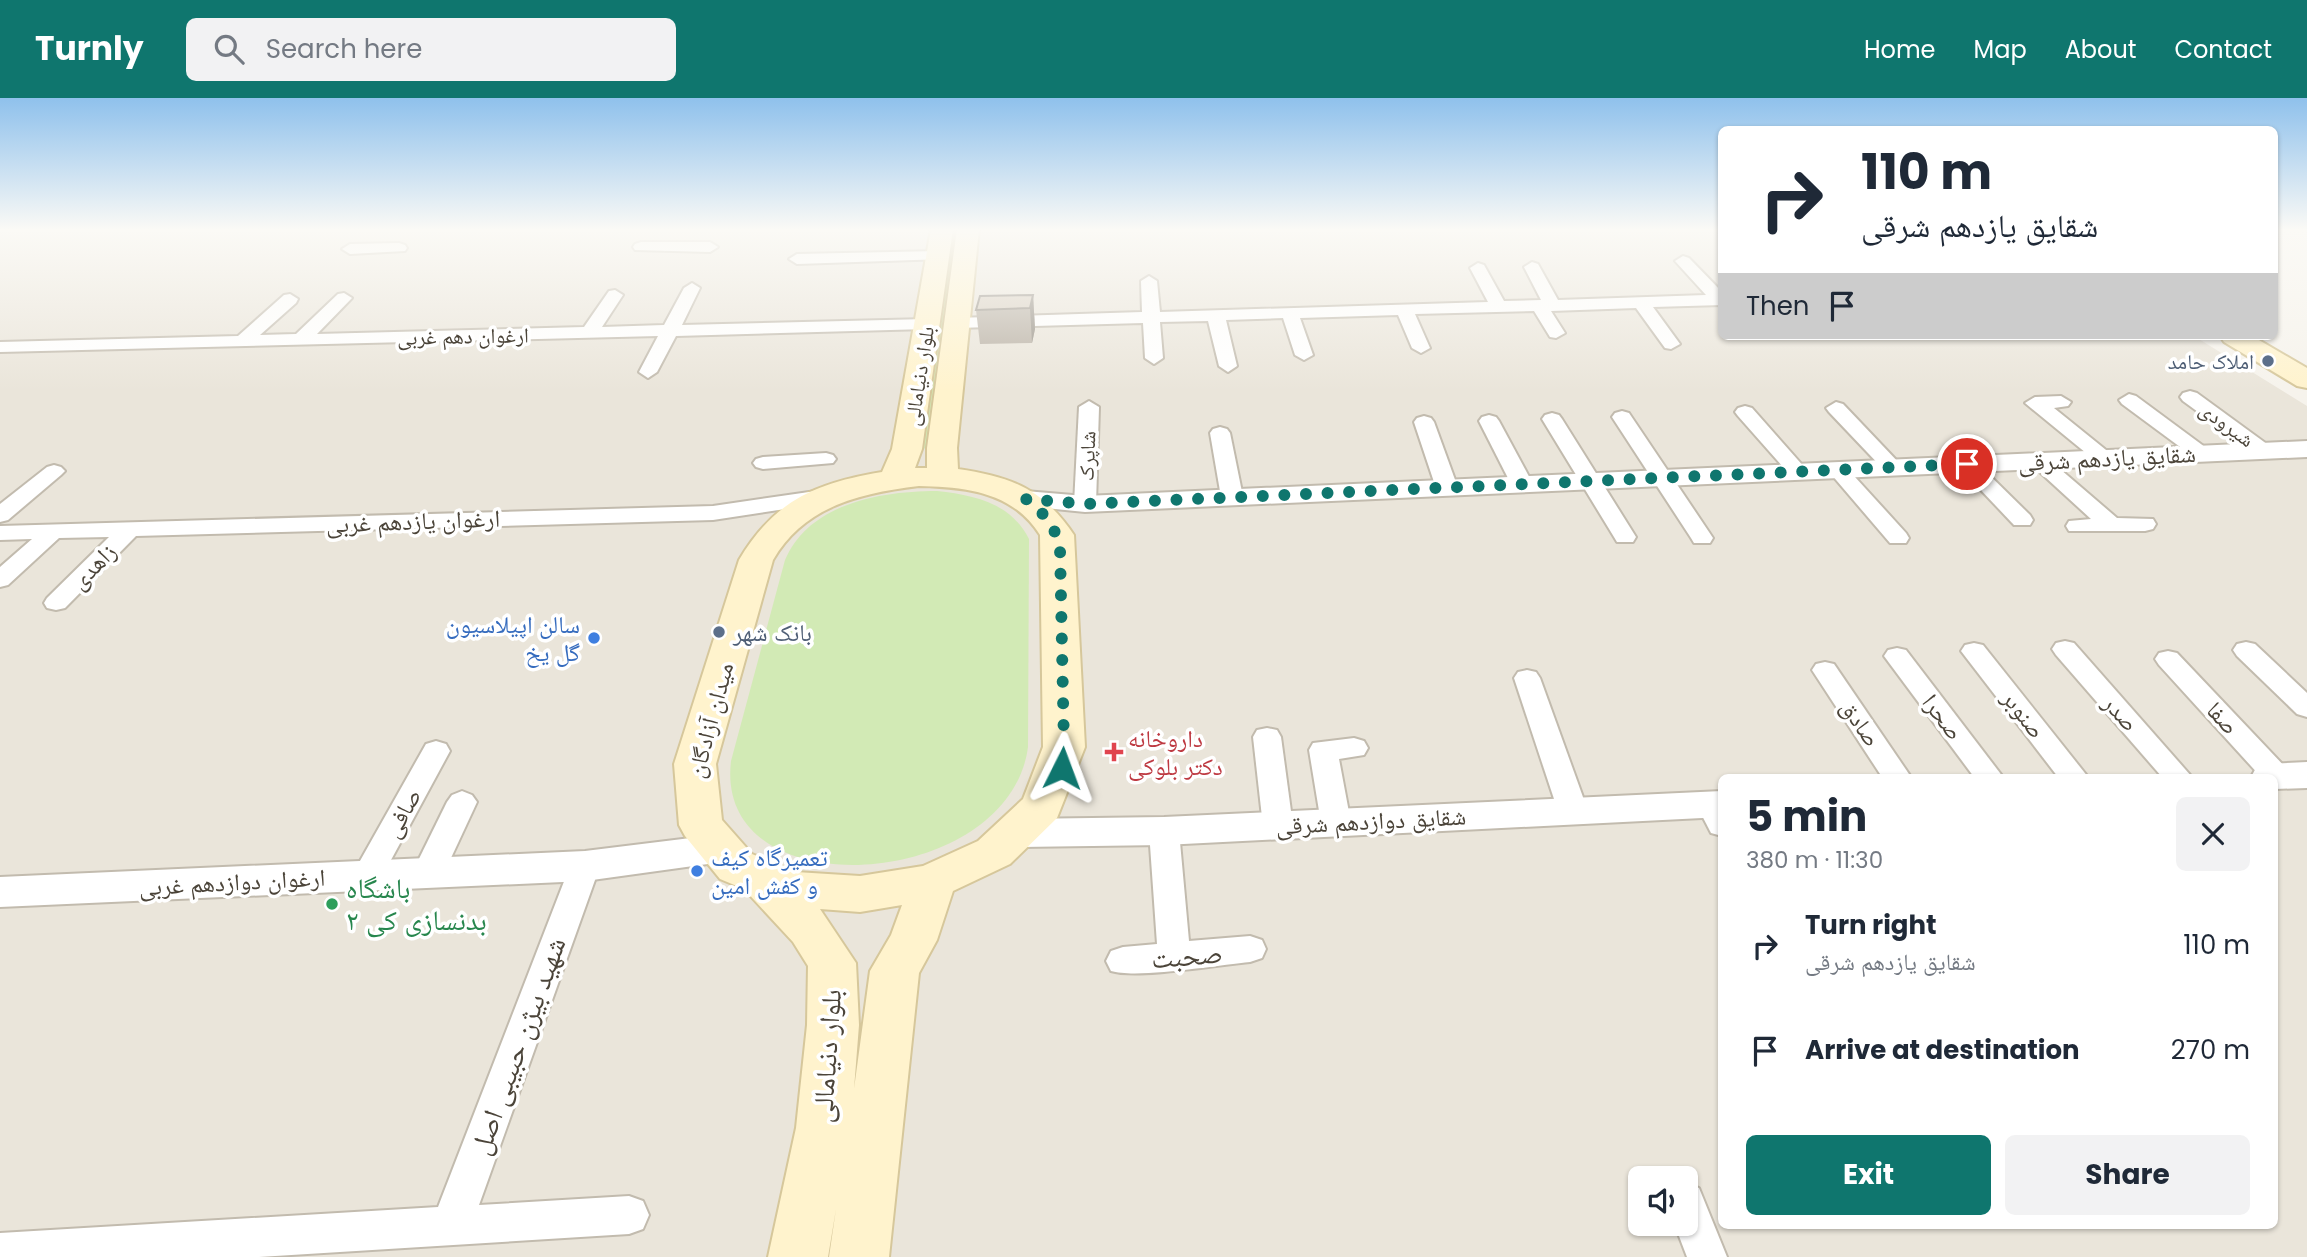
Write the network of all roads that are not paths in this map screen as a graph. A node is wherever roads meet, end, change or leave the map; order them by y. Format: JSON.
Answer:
{"nodes":[{"id":1,"x":934,"y":283,"type":"edge"},
{"id":2,"x":962,"y":283,"type":"edge"},
{"id":3,"x":1149,"y":283,"type":"edge"},
{"id":4,"x":1486,"y":283,"type":"edge"},
{"id":5,"x":1538,"y":283,"type":"edge"},
{"id":6,"x":1705,"y":283,"type":"edge"},
{"id":7,"x":692,"y":288,"type":"dead end"},
{"id":8,"x":615,"y":295,"type":"dead end"},
{"id":9,"x":1718,"y":297,"type":"edge"},
{"id":10,"x":344,"y":298,"type":"dead end"},
{"id":11,"x":289,"y":299,"type":"dead end"},
{"id":12,"x":1718,"y":300,"type":"edge"},
{"id":13,"x":1642,"y":303,"type":"junction"},
{"id":14,"x":1547,"y":306,"type":"junction"},
{"id":15,"x":1499,"y":307,"type":"junction"},
{"id":16,"x":1404,"y":310,"type":"junction"},
{"id":17,"x":1290,"y":314,"type":"junction"},
{"id":18,"x":1216,"y":316,"type":"junction"},
{"id":19,"x":1150,"y":318,"type":"junction"},
{"id":20,"x":957,"y":323,"type":"junction"},
{"id":21,"x":927,"y":324,"type":"junction"},
{"id":22,"x":670,"y":331,"type":"junction"},
{"id":23,"x":589,"y":333,"type":"junction"},
{"id":24,"x":1556,"y":333,"type":"dead end"},
{"id":25,"x":300,"y":340,"type":"junction"},
{"id":26,"x":2240,"y":340,"type":"edge"},
{"id":27,"x":2272,"y":340,"type":"edge"},
{"id":28,"x":243,"y":341,"type":"junction"},
{"id":29,"x":1671,"y":344,"type":"dead end"},
{"id":30,"x":0,"y":347,"type":"edge"},
{"id":31,"x":1422,"y":348,"type":"dead end"},
{"id":32,"x":1304,"y":355,"type":"dead end"},
{"id":33,"x":1154,"y":358,"type":"dead end"},
{"id":34,"x":2307,"y":360,"type":"edge"},
{"id":35,"x":1228,"y":366,"type":"dead end"},
{"id":36,"x":648,"y":372,"type":"dead end"},
{"id":37,"x":2307,"y":380,"type":"edge"},
{"id":38,"x":2190,"y":397,"type":"dead end"},
{"id":39,"x":2129,"y":400,"type":"dead end"},
{"id":40,"x":2061,"y":402,"type":"dead end"},
{"id":41,"x":1089,"y":407,"type":"dead end"},
{"id":42,"x":1836,"y":408,"type":"dead end"},
{"id":43,"x":1745,"y":412,"type":"dead end"},
{"id":44,"x":1622,"y":417,"type":"dead end"},
{"id":45,"x":1552,"y":419,"type":"dead end"},
{"id":46,"x":1489,"y":421,"type":"dead end"},
{"id":47,"x":1424,"y":422,"type":"dead end"},
{"id":48,"x":1220,"y":433,"type":"dead end"},
{"id":49,"x":2307,"y":449,"type":"edge"},
{"id":50,"x":2264,"y":451,"type":"junction"},
{"id":51,"x":2202,"y":454,"type":"junction"},
{"id":52,"x":2104,"y":458,"type":"junction"},
{"id":53,"x":826,"y":459,"type":"dead end"},
{"id":54,"x":796,"y":460,"type":"junction"},
{"id":55,"x":2039,"y":461,"type":"junction"},
{"id":56,"x":763,"y":463,"type":"dead end"},
{"id":57,"x":1967,"y":464,"type":"junction"},
{"id":58,"x":1893,"y":468,"type":"junction"},
{"id":59,"x":1838,"y":470,"type":"junction"},
{"id":60,"x":54,"y":471,"type":"dead end"},
{"id":61,"x":1798,"y":472,"type":"junction"},
{"id":62,"x":943,"y":477,"type":"junction"},
{"id":63,"x":1663,"y":478,"type":"junction"},
{"id":64,"x":895,"y":479,"type":"junction"},
{"id":65,"x":1589,"y":481,"type":"junction"},
{"id":66,"x":1522,"y":484,"type":"junction"},
{"id":67,"x":1447,"y":488,"type":"junction"},
{"id":68,"x":825,"y":497,"type":"junction"},
{"id":69,"x":1231,"y":497,"type":"junction"},
{"id":70,"x":1026,"y":499,"type":"junction"},
{"id":71,"x":786,"y":504,"type":"junction"},
{"id":72,"x":1085,"y":504,"type":"junction"},
{"id":73,"x":0,"y":515,"type":"edge"},
{"id":74,"x":2022,"y":520,"type":"dead end"},
{"id":75,"x":2145,"y":524,"type":"dead end"},
{"id":76,"x":2111,"y":525,"type":"junction"},
{"id":77,"x":2077,"y":526,"type":"dead end"},
{"id":78,"x":130,"y":529,"type":"junction"},
{"id":79,"x":54,"y":531,"type":"junction"},
{"id":80,"x":0,"y":533,"type":"edge"},
{"id":81,"x":1625,"y":537,"type":"dead end"},
{"id":82,"x":1702,"y":538,"type":"dead end"},
{"id":83,"x":1898,"y":538,"type":"dead end"},
{"id":84,"x":0,"y":580,"type":"edge"},
{"id":85,"x":56,"y":603,"type":"dead end"},
{"id":86,"x":2065,"y":649,"type":"dead end"},
{"id":87,"x":2246,"y":650,"type":"dead end"},
{"id":88,"x":1974,"y":651,"type":"dead end"},
{"id":89,"x":1897,"y":656,"type":"dead end"},
{"id":90,"x":2168,"y":659,"type":"dead end"},
{"id":91,"x":1825,"y":670,"type":"dead end"},
{"id":92,"x":1527,"y":678,"type":"dead end"},
{"id":93,"x":2307,"y":708,"type":"edge"},
{"id":94,"x":1267,"y":737,"type":"dead end"},
{"id":95,"x":1354,"y":748,"type":"dead end"},
{"id":96,"x":436,"y":751,"type":"dead end"},
{"id":97,"x":1895,"y":774,"type":"edge"},
{"id":98,"x":1987,"y":774,"type":"edge"},
{"id":99,"x":2072,"y":774,"type":"edge"},
{"id":100,"x":2175,"y":774,"type":"edge"},
{"id":101,"x":2285,"y":776,"type":"edge"},
{"id":102,"x":462,"y":802,"type":"dead end"},
{"id":103,"x":1573,"y":811,"type":"junction"},
{"id":104,"x":1718,"y":811,"type":"edge"},
{"id":105,"x":1336,"y":823,"type":"junction"},
{"id":106,"x":1278,"y":826,"type":"junction"},
{"id":107,"x":1164,"y":831,"type":"junction"},
{"id":108,"x":1020,"y":834,"type":"junction"},
{"id":109,"x":715,"y":849,"type":"junction"},
{"id":110,"x":585,"y":866,"type":"junction"},
{"id":111,"x":428,"y":873,"type":"junction"},
{"id":112,"x":367,"y":876,"type":"junction"},
{"id":113,"x":762,"y":880,"type":"junction"},
{"id":114,"x":933,"y":882,"type":"junction"},
{"id":115,"x":0,"y":892,"type":"edge"},
{"id":116,"x":1250,"y":949,"type":"dead end"},
{"id":117,"x":1174,"y":957,"type":"junction"},
{"id":118,"x":1123,"y":961,"type":"dead end"},
{"id":119,"x":629,"y":1215,"type":"dead end"},
{"id":120,"x":452,"y":1226,"type":"junction"},
{"id":121,"x":1698,"y":1234,"type":"edge"},
{"id":122,"x":185,"y":1250,"type":"edge"},
{"id":123,"x":0,"y":1253,"type":"edge"},
{"id":124,"x":799,"y":1257,"type":"edge"},
{"id":125,"x":859,"y":1257,"type":"edge"},
{"id":126,"x":1707,"y":1257,"type":"edge"}],
"edges":[{"from":1,"to":21,"type":"main road","name":"بلوار دنیامالی"},
{"from":2,"to":20,"type":"main road","name":"بلوار دنیامالی"},
{"from":3,"to":19,"type":"street"},
{"from":4,"to":15,"type":"street"},
{"from":5,"to":14,"type":"street"},
{"from":6,"to":9,"type":"street"},
{"from":7,"to":22,"type":"street"},
{"from":8,"to":23,"type":"street"},
{"from":10,"to":25,"type":"street"},
{"from":11,"to":28,"type":"street"},
{"from":12,"to":13,"type":"street"},
{"from":13,"to":14,"type":"street"},
{"from":13,"to":29,"type":"street"},
{"from":14,"to":15,"type":"street"},
{"from":14,"to":24,"type":"street"},
{"from":15,"to":16,"type":"street"},
{"from":16,"to":17,"type":"street"},
{"from":16,"to":31,"type":"street"},
{"from":17,"to":18,"type":"street"},
{"from":17,"to":32,"type":"street"},
{"from":18,"to":19,"type":"street"},
{"from":18,"to":35,"type":"street"},
{"from":19,"to":20,"type":"street"},
{"from":19,"to":33,"type":"street"},
{"from":20,"to":62,"type":"main road","name":"بلوار دنیامالی"},
{"from":21,"to":22,"type":"street","name":"ارغوان دهم غربی"},
{"from":21,"to":64,"type":"main road","name":"بلوار دنیامالی"},
{"from":22,"to":23,"type":"street","name":"ارغوان دهم غربی"},
{"from":22,"to":36,"type":"street"},
{"from":23,"to":25,"type":"street","name":"ارغوان دهم غربی"},
{"from":25,"to":28,"type":"street","name":"ارغوان دهم غربی"},
{"from":26,"to":37,"type":"main road"},
{"from":27,"to":34,"type":"main road"},
{"from":28,"to":30,"type":"street","name":"ارغوان دهم غربی"},
{"from":38,"to":50,"type":"street","name":"شیرودی"},
{"from":39,"to":51,"type":"street"},
{"from":40,"to":52,"type":"street"},
{"from":41,"to":72,"type":"street","name":"شاپرک"},
{"from":42,"to":58,"type":"street"},
{"from":43,"to":61,"type":"street"},
{"from":44,"to":63,"type":"street"},
{"from":45,"to":65,"type":"street"},
{"from":46,"to":66,"type":"street"},
{"from":47,"to":67,"type":"street"},
{"from":48,"to":69,"type":"street"},
{"from":49,"to":50,"type":"street","name":"شقایق یازدهم شرقی"},
{"from":50,"to":51,"type":"street","name":"شقایق یازدهم شرقی"},
{"from":51,"to":52,"type":"street","name":"شقایق یازدهم شرقی"},
{"from":52,"to":55,"type":"street","name":"شقایق یازدهم شرقی"},
{"from":53,"to":54,"type":"street"},
{"from":54,"to":56,"type":"street"},
{"from":54,"to":71,"type":"street"},
{"from":55,"to":57,"type":"street","name":"شقایق یازدهم شرقی"},
{"from":55,"to":76,"type":"street"},
{"from":57,"to":58,"type":"street","name":"شقایق یازدهم شرقی"},
{"from":57,"to":74,"type":"street"},
{"from":58,"to":59,"type":"street","name":"شقایق یازدهم شرقی"},
{"from":59,"to":61,"type":"street","name":"شقایق یازدهم شرقی"},
{"from":59,"to":83,"type":"street"},
{"from":60,"to":73,"type":"street"},
{"from":61,"to":63,"type":"street","name":"شقایق یازدهم شرقی"},
{"from":62,"to":64,"type":"main road","name":"میدان آزادگان"},
{"from":62,"to":70,"type":"main road","name":"میدان آزادگان"},
{"from":63,"to":65,"type":"street","name":"شقایق یازدهم شرقی"},
{"from":63,"to":82,"type":"street"},
{"from":64,"to":68,"type":"main road","name":"میدان آزادگان"},
{"from":65,"to":66,"type":"street","name":"شقایق یازدهم شرقی"},
{"from":65,"to":81,"type":"street"},
{"from":66,"to":67,"type":"street","name":"شقایق یازدهم شرقی"},
{"from":67,"to":69,"type":"street","name":"شقایق یازدهم شرقی"},
{"from":68,"to":71,"type":"street","name":"ارغوان یازدهم غربی"},
{"from":68,"to":109,"type":"main road","name":"میدان آزادگان"},
{"from":69,"to":72,"type":"street","name":"شقایق یازدهم شرقی"},
{"from":70,"to":72,"type":"street","name":"شقایق یازدهم شرقی"},
{"from":70,"to":108,"type":"main road","name":"میدان آزادگان"},
{"from":71,"to":78,"type":"street","name":"ارغوان یازدهم غربی"},
{"from":75,"to":76,"type":"street"},
{"from":76,"to":77,"type":"street"},
{"from":78,"to":79,"type":"street","name":"ارغوان یازدهم غربی"},
{"from":78,"to":85,"type":"street","name":"زاهدی"},
{"from":79,"to":80,"type":"street","name":"ارغوان یازدهم غربی"},
{"from":79,"to":84,"type":"street"},
{"from":86,"to":100,"type":"street","name":"صدر"},
{"from":87,"to":93,"type":"street"},
{"from":88,"to":99,"type":"street","name":"صنوبر"},
{"from":89,"to":98,"type":"street","name":"صحرا"},
{"from":90,"to":101,"type":"street","name":"صفا"},
{"from":91,"to":97,"type":"street","name":"صادق"},
{"from":92,"to":103,"type":"street"},
{"from":94,"to":106,"type":"street"},
{"from":95,"to":105,"type":"street"},
{"from":96,"to":112,"type":"street","name":"صافی"},
{"from":102,"to":111,"type":"street"},
{"from":103,"to":104,"type":"street","name":"شقایق دوازدهم شرقی"},
{"from":103,"to":105,"type":"street","name":"شقایق دوازدهم شرقی"},
{"from":105,"to":106,"type":"street","name":"شقایق دوازدهم شرقی"},
{"from":106,"to":107,"type":"street","name":"شقایق دوازدهم شرقی"},
{"from":107,"to":108,"type":"street","name":"شقایق دوازدهم شرقی"},
{"from":107,"to":117,"type":"street"},
{"from":108,"to":114,"type":"main road","name":"میدان آزادگان"},
{"from":109,"to":110,"type":"street","name":"ارغوان دوازدهم غربی"},
{"from":109,"to":113,"type":"main road","name":"میدان آزادگان"},
{"from":110,"to":111,"type":"street","name":"ارغوان دوازدهم غربی"},
{"from":110,"to":120,"type":"street","name":"شهید بیژن حبیبی اصل"},
{"from":111,"to":112,"type":"street","name":"ارغوان دوازدهم غربی"},
{"from":112,"to":115,"type":"street","name":"ارغوان دوازدهم غربی"},
{"from":113,"to":114,"type":"main road","name":"میدان آزادگان"},
{"from":113,"to":124,"type":"main road","name":"بلوار دنیامالی"},
{"from":114,"to":125,"type":"main road"},
{"from":116,"to":117,"type":"street","name":"صحبت"},
{"from":117,"to":118,"type":"street","name":"صحبت"},
{"from":119,"to":120,"type":"street"},
{"from":120,"to":122,"type":"street"},
{"from":121,"to":126,"type":"street"},
{"from":122,"to":123,"type":"street"}]}
